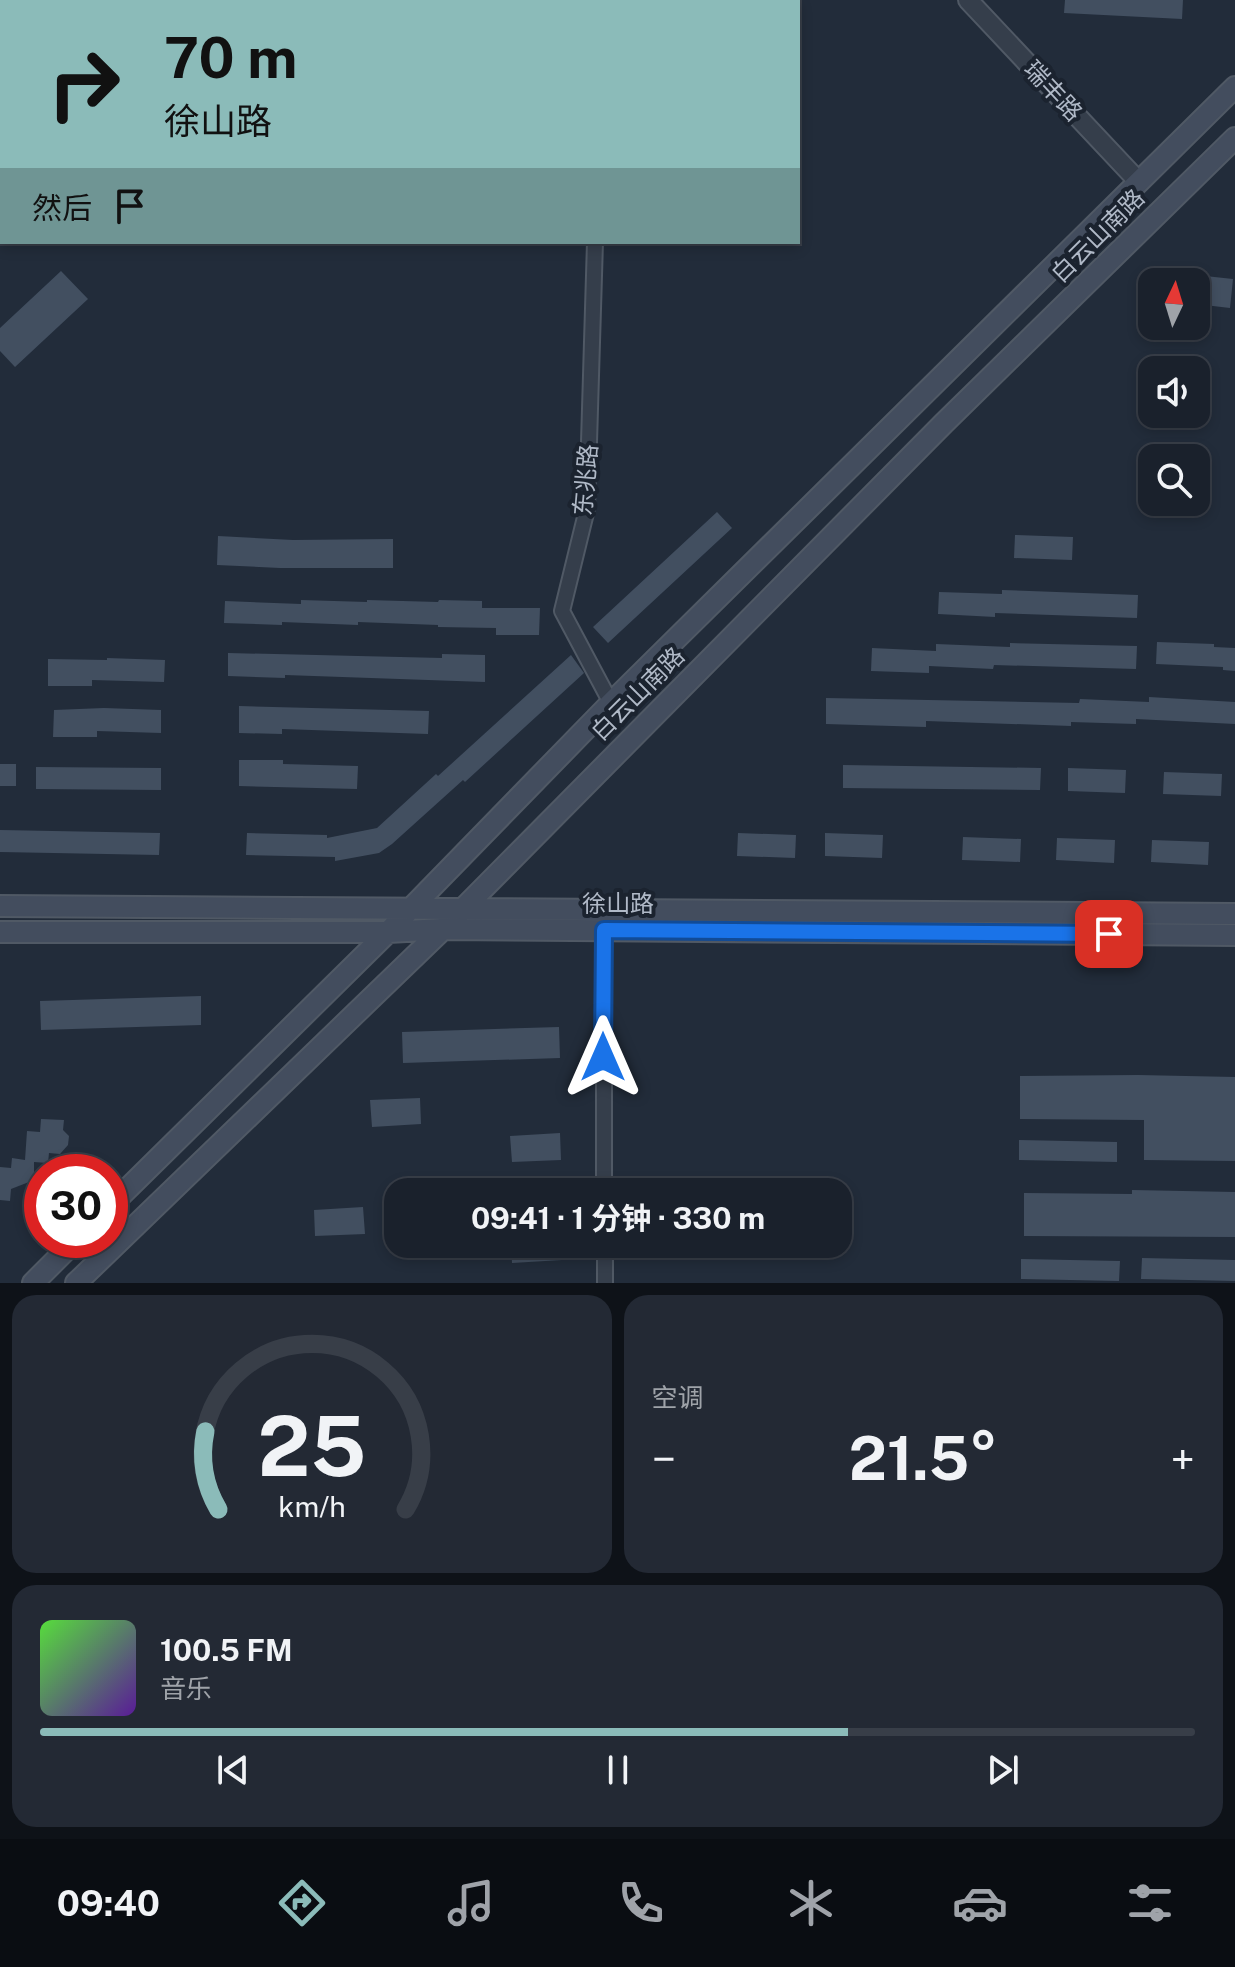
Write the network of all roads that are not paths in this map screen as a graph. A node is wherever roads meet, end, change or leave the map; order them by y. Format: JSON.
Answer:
{"nodes":[{"id":1,"x":968,"y":0,"type":"edge"},
{"id":2,"x":1235,"y":87,"type":"edge"},
{"id":3,"x":1235,"y":138,"type":"edge"},
{"id":4,"x":1139,"y":182,"type":"junction"},
{"id":5,"x":595,"y":244,"type":"edge"},
{"id":6,"x":611,"y":703,"type":"junction"},
{"id":7,"x":0,"y":906,"type":"edge"},
{"id":8,"x":412,"y":908,"type":"junction"},
{"id":9,"x":464,"y":908,"type":"junction"},
{"id":10,"x":1235,"y":914,"type":"edge"},
{"id":11,"x":443,"y":929,"type":"junction"},
{"id":12,"x":604,"y":930,"type":"junction"},
{"id":13,"x":0,"y":932,"type":"edge"},
{"id":14,"x":388,"y":932,"type":"junction"},
{"id":15,"x":1235,"y":935,"type":"edge"},
{"id":16,"x":604,"y":1178,"type":"edge"},
{"id":17,"x":128,"y":1188,"type":"edge"},
{"id":18,"x":58,"y":1258,"type":"edge"},
{"id":19,"x":605,"y":1258,"type":"edge"},
{"id":20,"x":33,"y":1283,"type":"edge"},
{"id":21,"x":76,"y":1283,"type":"edge"},
{"id":22,"x":605,"y":1283,"type":"edge"}],
"edges":[{"from":1,"to":4,"type":"street","name":"瑞丰路"},
{"from":2,"to":4,"type":"main road","name":"白云山南路"},
{"from":3,"to":9,"type":"main road","name":"白云山南路"},
{"from":4,"to":6,"type":"main road","name":"白云山南路"},
{"from":5,"to":6,"type":"street","name":"东兆路"},
{"from":6,"to":8,"type":"main road","name":"白云山南路"},
{"from":7,"to":8,"type":"main road","name":"徐山路"},
{"from":8,"to":9,"type":"main road","name":"徐山路"},
{"from":8,"to":14,"type":"main road","name":"白云山南路"},
{"from":9,"to":10,"type":"main road","name":"徐山路"},
{"from":9,"to":11,"type":"main road","name":"白云山南路"},
{"from":11,"to":12,"type":"main road","name":"徐山路"},
{"from":11,"to":14,"type":"main road","name":"徐山路"},
{"from":11,"to":21,"type":"main road","name":"白云山南路"},
{"from":12,"to":15,"type":"main road","name":"徐山路"},
{"from":12,"to":16,"type":"street"},
{"from":13,"to":14,"type":"main road","name":"徐山路"},
{"from":14,"to":17,"type":"main road","name":"白云山南路"},
{"from":18,"to":20,"type":"main road"},
{"from":19,"to":22,"type":"street"}]}
